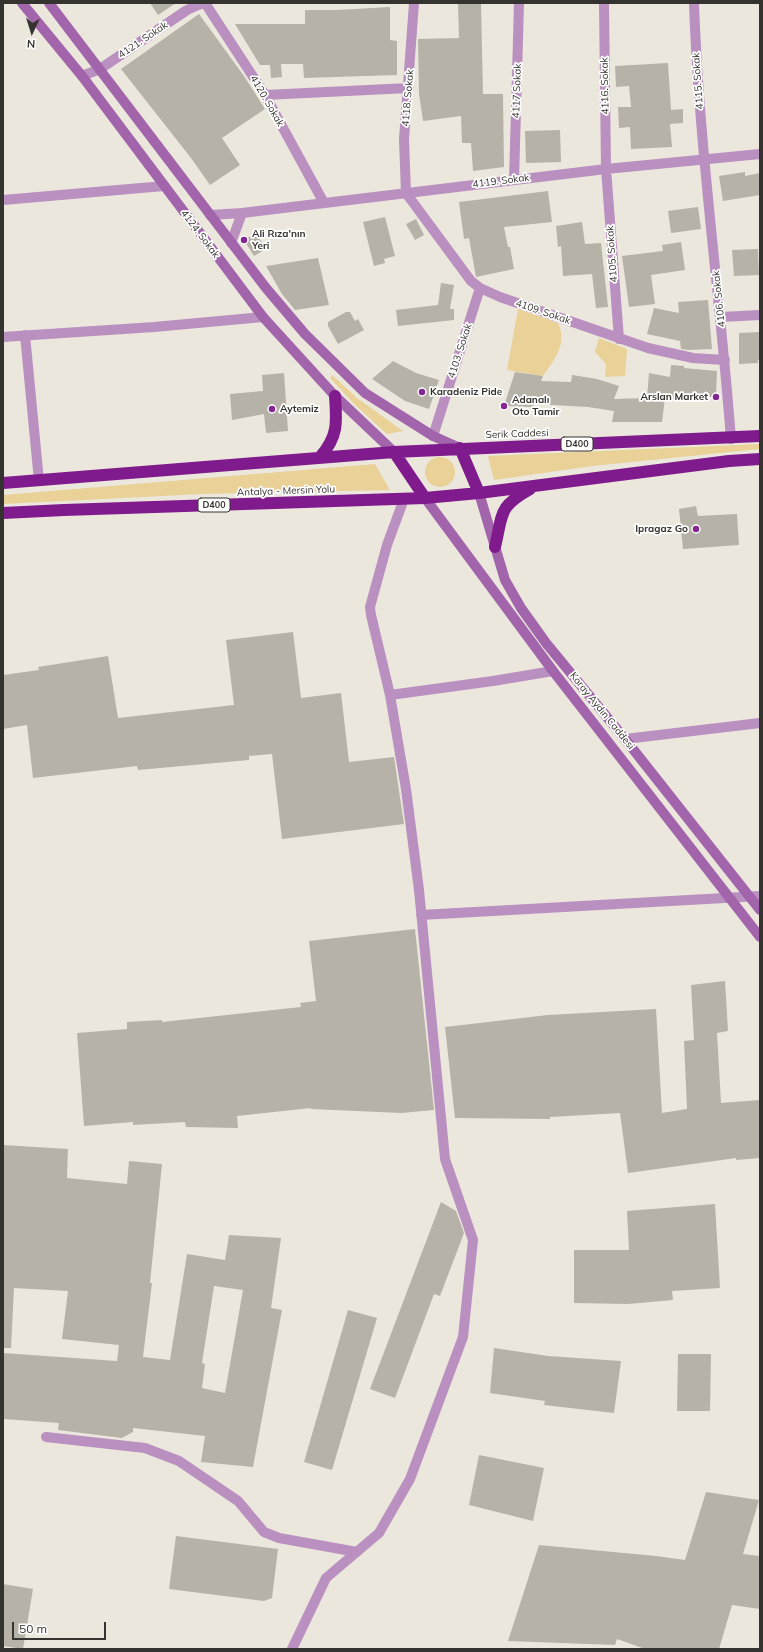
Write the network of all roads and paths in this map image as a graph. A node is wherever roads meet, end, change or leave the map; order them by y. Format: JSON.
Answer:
{"nodes":[{"id":1,"x":22,"y":3,"type":"edge"},
{"id":2,"x":49,"y":3,"type":"edge"},
{"id":3,"x":204,"y":3,"type":"edge"},
{"id":4,"x":414,"y":3,"type":"edge"},
{"id":5,"x":519,"y":3,"type":"edge"},
{"id":6,"x":604,"y":3,"type":"edge"},
{"id":7,"x":694,"y":3,"type":"edge"},
{"id":8,"x":100,"y":69,"type":"junction"},
{"id":9,"x":82,"y":76,"type":"junction"},
{"id":10,"x":409,"y":88,"type":"junction"},
{"id":11,"x":265,"y":94,"type":"junction"},
{"id":12,"x":760,"y":154,"type":"edge"},
{"id":13,"x":704,"y":160,"type":"junction"},
{"id":14,"x":606,"y":169,"type":"junction"},
{"id":15,"x":514,"y":180,"type":"junction"},
{"id":16,"x":164,"y":186,"type":"junction"},
{"id":17,"x":406,"y":193,"type":"junction"},
{"id":18,"x":3,"y":200,"type":"edge"},
{"id":19,"x":324,"y":203,"type":"junction"},
{"id":20,"x":242,"y":213,"type":"junction"},
{"id":21,"x":210,"y":215,"type":"junction"},
{"id":22,"x":231,"y":243,"type":"junction"},
{"id":23,"x":480,"y":288,"type":"junction"},
{"id":24,"x":760,"y":315,"type":"edge"},
{"id":25,"x":263,"y":316,"type":"junction"},
{"id":26,"x":721,"y":317,"type":"junction"},
{"id":27,"x":25,"y":335,"type":"junction"},
{"id":28,"x":3,"y":337,"type":"edge"},
{"id":29,"x":619,"y":339,"type":"junction"},
{"id":30,"x":725,"y":360,"type":"junction"},
{"id":31,"x":335,"y":396,"type":"junction"},
{"id":32,"x":434,"y":436,"type":"junction"},
{"id":33,"x":760,"y":436,"type":"edge"},
{"id":34,"x":731,"y":439,"type":"junction"},
{"id":35,"x":460,"y":448,"type":"junction"},
{"id":36,"x":394,"y":452,"type":"junction"},
{"id":37,"x":320,"y":457,"type":"junction"},
{"id":38,"x":760,"y":459,"type":"edge"},
{"id":39,"x":39,"y":481,"type":"junction"},
{"id":40,"x":3,"y":483,"type":"edge"},
{"id":41,"x":537,"y":486,"type":"junction"},
{"id":42,"x":479,"y":493,"type":"junction"},
{"id":43,"x":425,"y":498,"type":"junction"},
{"id":44,"x":404,"y":499,"type":"junction"},
{"id":45,"x":3,"y":513,"type":"edge"},
{"id":46,"x":495,"y":547,"type":"junction"},
{"id":47,"x":553,"y":670,"type":"junction"},
{"id":48,"x":390,"y":694,"type":"junction"},
{"id":49,"x":760,"y":723,"type":"edge"},
{"id":50,"x":625,"y":739,"type":"junction"},
{"id":51,"x":755,"y":897,"type":"edge"},
{"id":52,"x":729,"y":898,"type":"junction"},
{"id":53,"x":760,"y":910,"type":"edge"},
{"id":54,"x":421,"y":915,"type":"junction"},
{"id":55,"x":760,"y":937,"type":"edge"},
{"id":56,"x":46,"y":1437,"type":"dead end"},
{"id":57,"x":357,"y":1552,"type":"junction"},
{"id":58,"x":292,"y":1649,"type":"edge"}],
"edges":[{"from":1,"to":9,"type":"main road","name":"4124. Sokak"},
{"from":2,"to":8,"type":"main road"},
{"from":3,"to":8,"type":"street","name":"4121. Sokak"},
{"from":3,"to":11,"type":"street","name":"4120. Sokak"},
{"from":4,"to":10,"type":"street","name":"4118. Sokak"},
{"from":5,"to":15,"type":"street","name":"4117 Sokak"},
{"from":6,"to":14,"type":"street","name":"4116. Sokak"},
{"from":7,"to":13,"type":"street","name":"4115. Sokak"},
{"from":8,"to":9,"type":"street","name":"4121. Sokak"},
{"from":8,"to":21,"type":"main road"},
{"from":9,"to":16,"type":"main road","name":"4124. Sokak"},
{"from":10,"to":11,"type":"street"},
{"from":10,"to":17,"type":"street","name":"4118. Sokak"},
{"from":11,"to":19,"type":"street","name":"4120. Sokak"},
{"from":12,"to":13,"type":"street","name":"4119. Sokak"},
{"from":13,"to":14,"type":"street","name":"4119. Sokak"},
{"from":13,"to":26,"type":"street","name":"4106. Sokak"},
{"from":14,"to":15,"type":"street","name":"4119. Sokak"},
{"from":14,"to":29,"type":"street","name":"4105. Sokak"},
{"from":15,"to":17,"type":"street","name":"4119. Sokak"},
{"from":16,"to":18,"type":"street"},
{"from":16,"to":25,"type":"main road","name":"4124. Sokak"},
{"from":17,"to":19,"type":"street","name":"4119. Sokak"},
{"from":17,"to":23,"type":"street","name":"4109. Sokak"},
{"from":19,"to":20,"type":"street","name":"4119. Sokak"},
{"from":20,"to":21,"type":"street","name":"4119. Sokak"},
{"from":20,"to":22,"type":"street"},
{"from":21,"to":22,"type":"main road"},
{"from":22,"to":32,"type":"main road"},
{"from":23,"to":29,"type":"street","name":"4109. Sokak"},
{"from":23,"to":32,"type":"street","name":"4103. Sokak"},
{"from":24,"to":26,"type":"street"},
{"from":25,"to":27,"type":"street"},
{"from":25,"to":31,"type":"main road","name":"4124. Sokak"},
{"from":26,"to":30,"type":"street","name":"4106. Sokak"},
{"from":27,"to":28,"type":"street"},
{"from":27,"to":39,"type":"street"},
{"from":29,"to":30,"type":"street","name":"4109. Sokak"},
{"from":30,"to":34,"type":"street","name":"4106. Sokak"},
{"from":31,"to":36,"type":"main road","name":"4124. Sokak"},
{"from":31,"to":37,"type":"highway"},
{"from":32,"to":35,"type":"main road"},
{"from":33,"to":34,"type":"highway","name":"Serik Caddesi","number":"D400"},
{"from":34,"to":35,"type":"highway","name":"Serik Caddesi","number":"D400"},
{"from":35,"to":36,"type":"highway","name":"Serik Caddesi","number":"D400"},
{"from":35,"to":42,"type":"highway"},
{"from":36,"to":37,"type":"highway","number":"D400"},
{"from":36,"to":43,"type":"highway"},
{"from":37,"to":39,"type":"highway","number":"D400"},
{"from":38,"to":41,"type":"highway","number":"D400"},
{"from":39,"to":40,"type":"highway","number":"D400"},
{"from":41,"to":42,"type":"highway","number":"D400"},
{"from":41,"to":46,"type":"highway"},
{"from":42,"to":43,"type":"highway","number":"D400"},
{"from":42,"to":46,"type":"main road","name":"Koray Aydın Caddesi"},
{"from":43,"to":44,"type":"highway","name":"Antalya - Mersin Yolu","number":"D400"},
{"from":43,"to":47,"type":"main road"},
{"from":44,"to":45,"type":"highway","name":"Antalya - Mersin Yolu","number":"D400"},
{"from":44,"to":48,"type":"street"},
{"from":46,"to":50,"type":"main road","name":"Koray Aydın Caddesi"},
{"from":47,"to":48,"type":"street"},
{"from":47,"to":52,"type":"main road"},
{"from":48,"to":54,"type":"street"},
{"from":49,"to":50,"type":"street"},
{"from":50,"to":51,"type":"main road","name":"Koray Aydın Caddesi"},
{"from":51,"to":52,"type":"street"},
{"from":51,"to":53,"type":"main road","name":"Koray Aydın Caddesi"},
{"from":52,"to":54,"type":"street"},
{"from":52,"to":55,"type":"main road"},
{"from":54,"to":57,"type":"street"},
{"from":56,"to":57,"type":"street"},
{"from":57,"to":58,"type":"street"}]}
